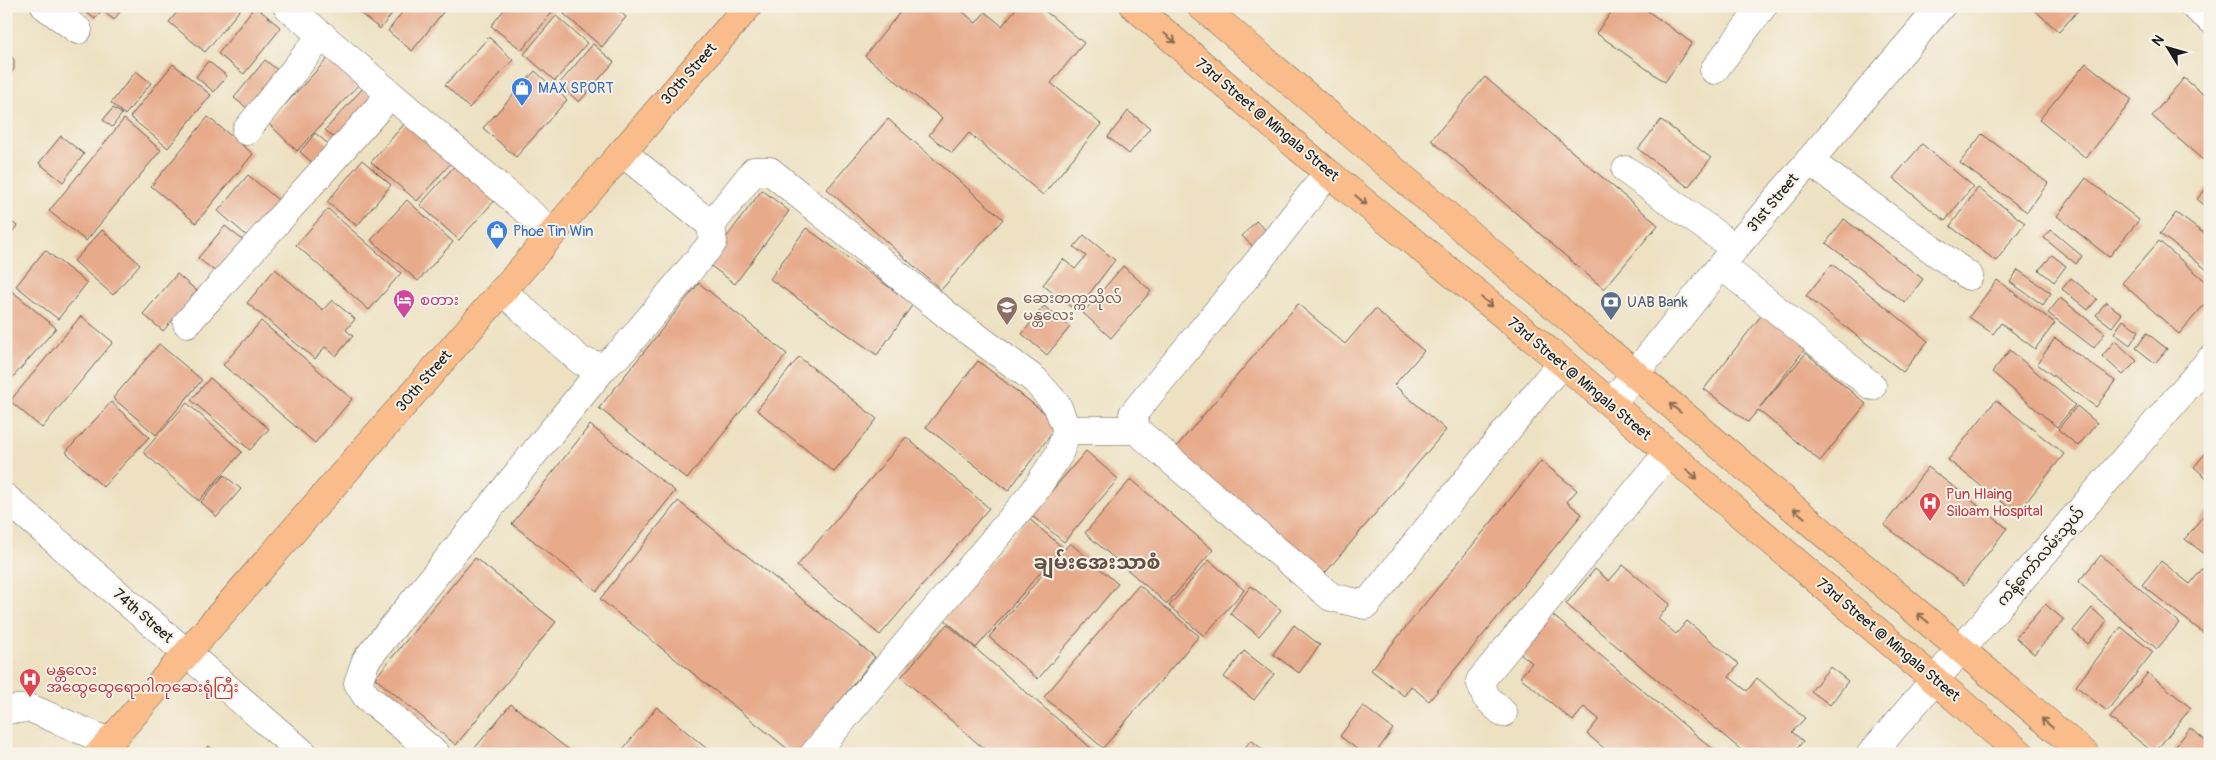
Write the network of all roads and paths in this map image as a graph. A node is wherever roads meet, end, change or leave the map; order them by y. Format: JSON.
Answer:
{"nodes":[{"id":1,"x":45,"y":6,"type":"edge"},
{"id":2,"x":748,"y":6,"type":"edge"},
{"id":3,"x":1134,"y":6,"type":"edge"},
{"id":4,"x":1201,"y":6,"type":"edge"},
{"id":5,"x":1763,"y":6,"type":"edge"},
{"id":6,"x":1941,"y":6,"type":"edge"},
{"id":7,"x":2194,"y":6,"type":"edge"},
{"id":8,"x":290,"y":7,"type":"edge"},
{"id":9,"x":2210,"y":20,"type":"edge"},
{"id":10,"x":78,"y":30,"type":"dead end"},
{"id":11,"x":322,"y":35,"type":"junction"},
{"id":12,"x":1714,"y":70,"type":"dead end"},
{"id":13,"x":390,"y":95,"type":"junction"},
{"id":14,"x":246,"y":131,"type":"dead end"},
{"id":15,"x":622,"y":152,"type":"junction"},
{"id":16,"x":1809,"y":161,"type":"junction"},
{"id":17,"x":1626,"y":170,"type":"dead end"},
{"id":18,"x":1328,"y":173,"type":"junction"},
{"id":19,"x":712,"y":225,"type":"junction"},
{"id":20,"x":553,"y":233,"type":"junction"},
{"id":21,"x":1728,"y":257,"type":"junction"},
{"id":22,"x":1969,"y":276,"type":"dead end"},
{"id":23,"x":502,"y":291,"type":"junction"},
{"id":24,"x":187,"y":323,"type":"dead end"},
{"id":25,"x":2210,"y":360,"type":"edge"},
{"id":26,"x":1562,"y":362,"type":"junction"},
{"id":27,"x":604,"y":367,"type":"junction"},
{"id":28,"x":1634,"y":374,"type":"junction"},
{"id":29,"x":1872,"y":386,"type":"dead end"},
{"id":30,"x":1611,"y":404,"type":"junction"},
{"id":31,"x":1067,"y":430,"type":"junction"},
{"id":32,"x":1136,"y":430,"type":"junction"},
{"id":33,"x":1667,"y":454,"type":"junction"},
{"id":34,"x":6,"y":498,"type":"edge"},
{"id":35,"x":1961,"y":650,"type":"junction"},
{"id":36,"x":186,"y":653,"type":"junction"},
{"id":37,"x":1935,"y":679,"type":"junction"},
{"id":38,"x":6,"y":710,"type":"edge"},
{"id":39,"x":1503,"y":713,"type":"dead end"},
{"id":40,"x":104,"y":748,"type":"edge"},
{"id":41,"x":304,"y":754,"type":"edge"},
{"id":42,"x":436,"y":754,"type":"edge"},
{"id":43,"x":814,"y":754,"type":"edge"},
{"id":44,"x":1871,"y":754,"type":"edge"},
{"id":45,"x":2021,"y":754,"type":"edge"},
{"id":46,"x":2085,"y":754,"type":"edge"}],
"edges":[{"from":1,"to":10,"type":"street"},
{"from":2,"to":15,"type":"main road","name":"30th Street"},
{"from":3,"to":18,"type":"main road","name":"73rd Street @ Mingala Street","one_way":true},
{"from":4,"to":28,"type":"main road"},
{"from":5,"to":12,"type":"street"},
{"from":6,"to":16,"type":"street","name":"31st Street"},
{"from":7,"to":9,"type":"street"},
{"from":8,"to":11,"type":"street"},
{"from":11,"to":13,"type":"street"},
{"from":11,"to":14,"type":"street"},
{"from":13,"to":20,"type":"street"},
{"from":13,"to":24,"type":"street"},
{"from":15,"to":19,"type":"street"},
{"from":15,"to":20,"type":"main road","name":"30th Street"},
{"from":16,"to":21,"type":"street","name":"31st Street"},
{"from":16,"to":22,"type":"street"},
{"from":17,"to":21,"type":"street"},
{"from":18,"to":26,"type":"main road","name":"73rd Street @ Mingala Street","one_way":true},
{"from":18,"to":32,"type":"street"},
{"from":19,"to":27,"type":"street"},
{"from":19,"to":31,"type":"street"},
{"from":20,"to":23,"type":"main road","name":"30th Street"},
{"from":21,"to":28,"type":"street","name":"31st Street"},
{"from":21,"to":29,"type":"street"},
{"from":23,"to":27,"type":"street"},
{"from":23,"to":36,"type":"main road","name":"30th Street"},
{"from":25,"to":35,"type":"street","name":"ကန့်ကော်လမ်းသွယ်"},
{"from":26,"to":30,"type":"main road","name":"73rd Street @ Mingala Street"},
{"from":26,"to":32,"type":"street"},
{"from":27,"to":42,"type":"street"},
{"from":28,"to":30,"type":"street","name":"31st Street"},
{"from":35,"to":28,"type":"main road","one_way":true},
{"from":30,"to":33,"type":"main road","name":"73rd Street @ Mingala Street"},
{"from":31,"to":32,"type":"street"},
{"from":31,"to":43,"type":"street"},
{"from":33,"to":37,"type":"main road","name":"73rd Street @ Mingala Street","one_way":true},
{"from":33,"to":39,"type":"street"},
{"from":34,"to":36,"type":"street","name":"74th Street"},
{"from":35,"to":37,"type":"street","name":"ကန့်ကော်လမ်းသွယ်"},
{"from":46,"to":35,"type":"main road","one_way":true},
{"from":36,"to":40,"type":"main road","name":"30th Street"},
{"from":36,"to":41,"type":"street","name":"74th Street"},
{"from":37,"to":44,"type":"street","name":"ကန့်ကော်လမ်းသွယ်"},
{"from":37,"to":45,"type":"main road","name":"73rd Street @ Mingala Street"},
{"from":38,"to":40,"type":"street"}]}
